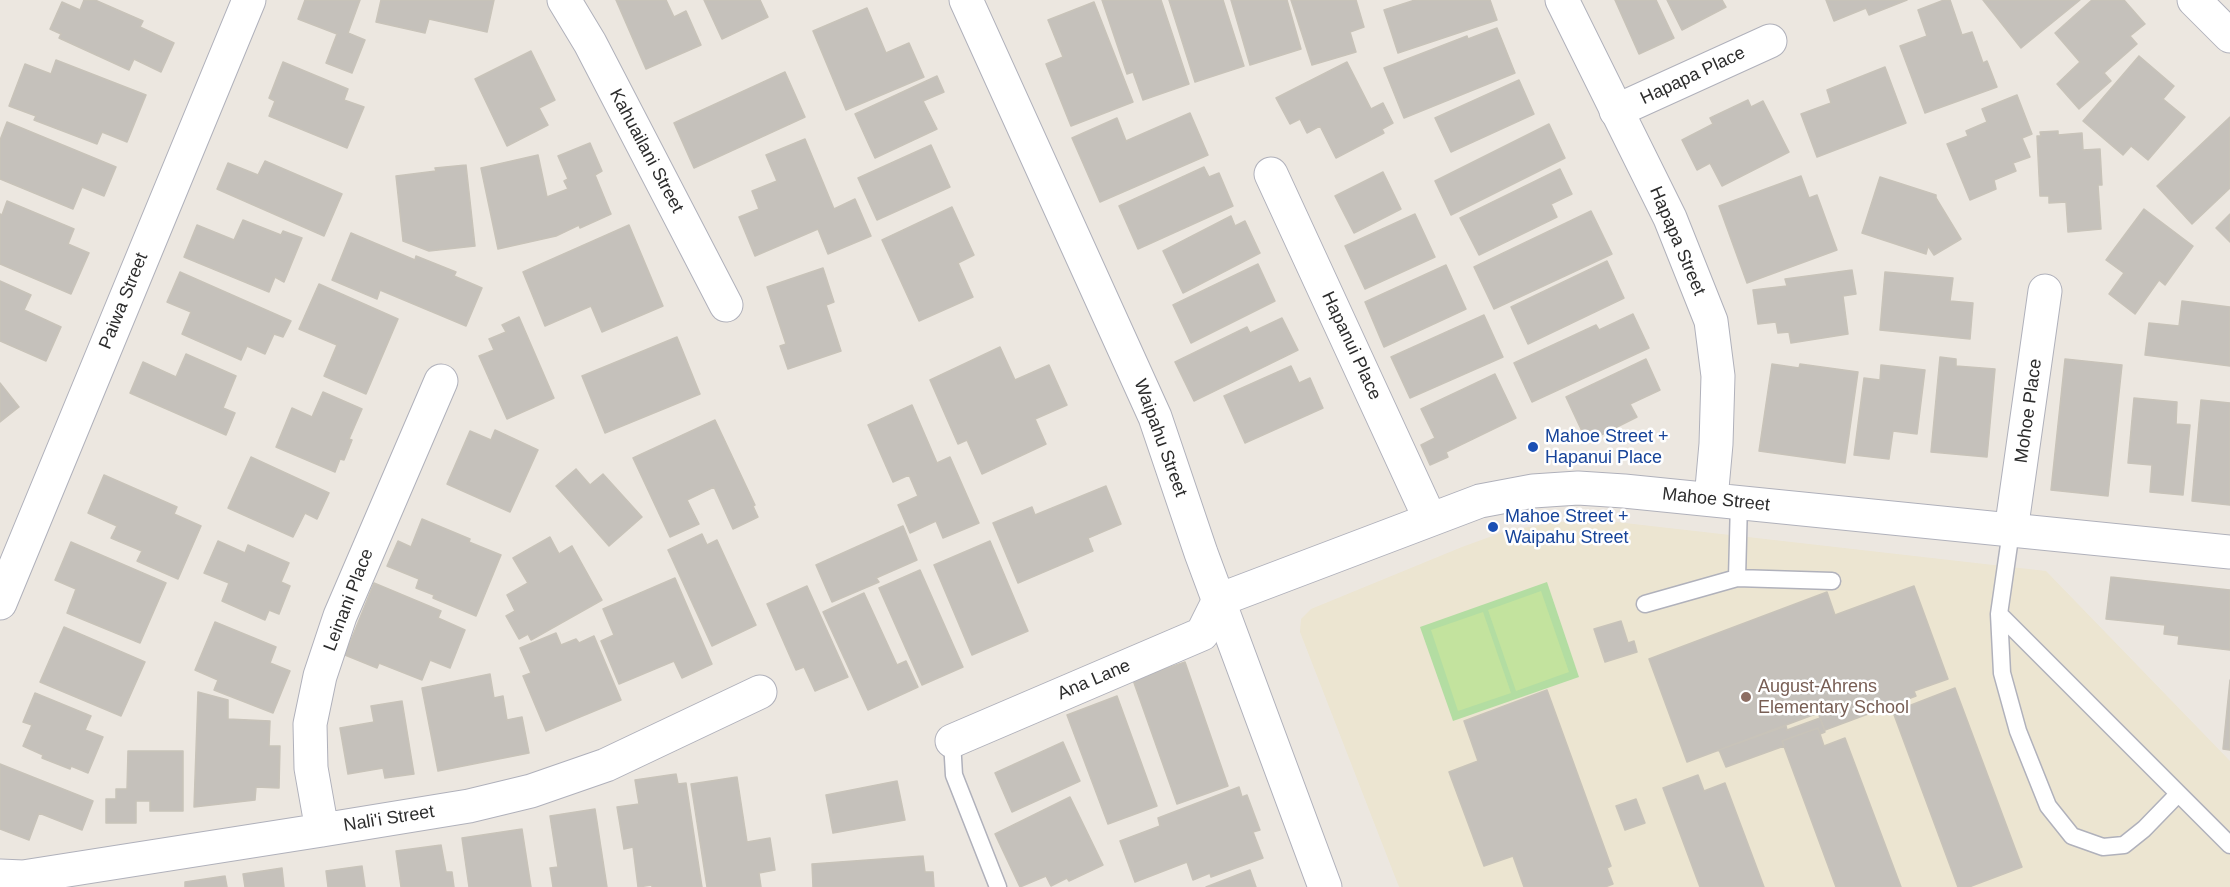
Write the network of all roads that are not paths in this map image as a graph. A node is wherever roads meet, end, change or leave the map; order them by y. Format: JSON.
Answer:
{"nodes":[{"id":1,"x":249,"y":0,"type":"edge"},
{"id":2,"x":564,"y":0,"type":"edge"},
{"id":3,"x":966,"y":0,"type":"edge"},
{"id":4,"x":1562,"y":0,"type":"edge"},
{"id":5,"x":2194,"y":0,"type":"edge"},
{"id":6,"x":2230,"y":36,"type":"edge"},
{"id":7,"x":1770,"y":41,"type":"dead end"},
{"id":8,"x":1616,"y":111,"type":"junction"},
{"id":9,"x":1271,"y":174,"type":"dead end"},
{"id":10,"x":2045,"y":291,"type":"dead end"},
{"id":11,"x":726,"y":305,"type":"dead end"},
{"id":12,"x":441,"y":381,"type":"dead end"},
{"id":13,"x":1725,"y":501,"type":"junction"},
{"id":14,"x":1431,"y":519,"type":"junction"},
{"id":15,"x":2011,"y":531,"type":"junction"},
{"id":16,"x":2230,"y":552,"type":"edge"},
{"id":17,"x":1737,"y":578,"type":"junction"},
{"id":18,"x":1832,"y":581,"type":"dead end"},
{"id":19,"x":1219,"y":600,"type":"junction"},
{"id":20,"x":0,"y":603,"type":"edge"},
{"id":21,"x":1645,"y":604,"type":"dead end"},
{"id":22,"x":1999,"y":614,"type":"junction"},
{"id":23,"x":760,"y":692,"type":"dead end"},
{"id":24,"x":952,"y":741,"type":"joint"},
{"id":25,"x":2178,"y":794,"type":"junction"},
{"id":26,"x":322,"y":830,"type":"junction"},
{"id":27,"x":2230,"y":845,"type":"edge"},
{"id":28,"x":0,"y":876,"type":"edge"},
{"id":29,"x":998,"y":887,"type":"edge"},
{"id":30,"x":1325,"y":887,"type":"edge"}],
"edges":[{"from":1,"to":20,"type":"street","name":"Paiwa Street"},
{"from":2,"to":11,"type":"street","name":"Kahuailani Street"},
{"from":3,"to":19,"type":"street","name":"Waipahu Street"},
{"from":4,"to":8,"type":"street","name":"Hapapa Street"},
{"from":5,"to":6,"type":"street"},
{"from":7,"to":8,"type":"street","name":"Hapapa Place"},
{"from":8,"to":13,"type":"street","name":"Hapapa Street"},
{"from":9,"to":14,"type":"street","name":"Hapanui Place"},
{"from":10,"to":15,"type":"street","name":"Mohoe Place"},
{"from":12,"to":26,"type":"street","name":"Leinani Place"},
{"from":13,"to":14,"type":"street","name":"Mahoe Street"},
{"from":13,"to":15,"type":"street","name":"Mahoe Street"},
{"from":13,"to":17,"type":"lane"},
{"from":14,"to":19,"type":"street","name":"Mahoe Street"},
{"from":15,"to":16,"type":"street","name":"Mahoe Street"},
{"from":15,"to":22,"type":"lane"},
{"from":17,"to":18,"type":"lane"},
{"from":17,"to":21,"type":"lane"},
{"from":19,"to":24,"type":"street","name":"Ana Lane"},
{"from":19,"to":30,"type":"street","name":"Waipahu Street"},
{"from":22,"to":25,"type":"lane"},
{"from":22,"to":25,"type":"lane"},
{"from":23,"to":26,"type":"street","name":"Nali'i Street"},
{"from":24,"to":29,"type":"lane"},
{"from":25,"to":27,"type":"lane"},
{"from":26,"to":28,"type":"street","name":"Nali'i Street"}]}
